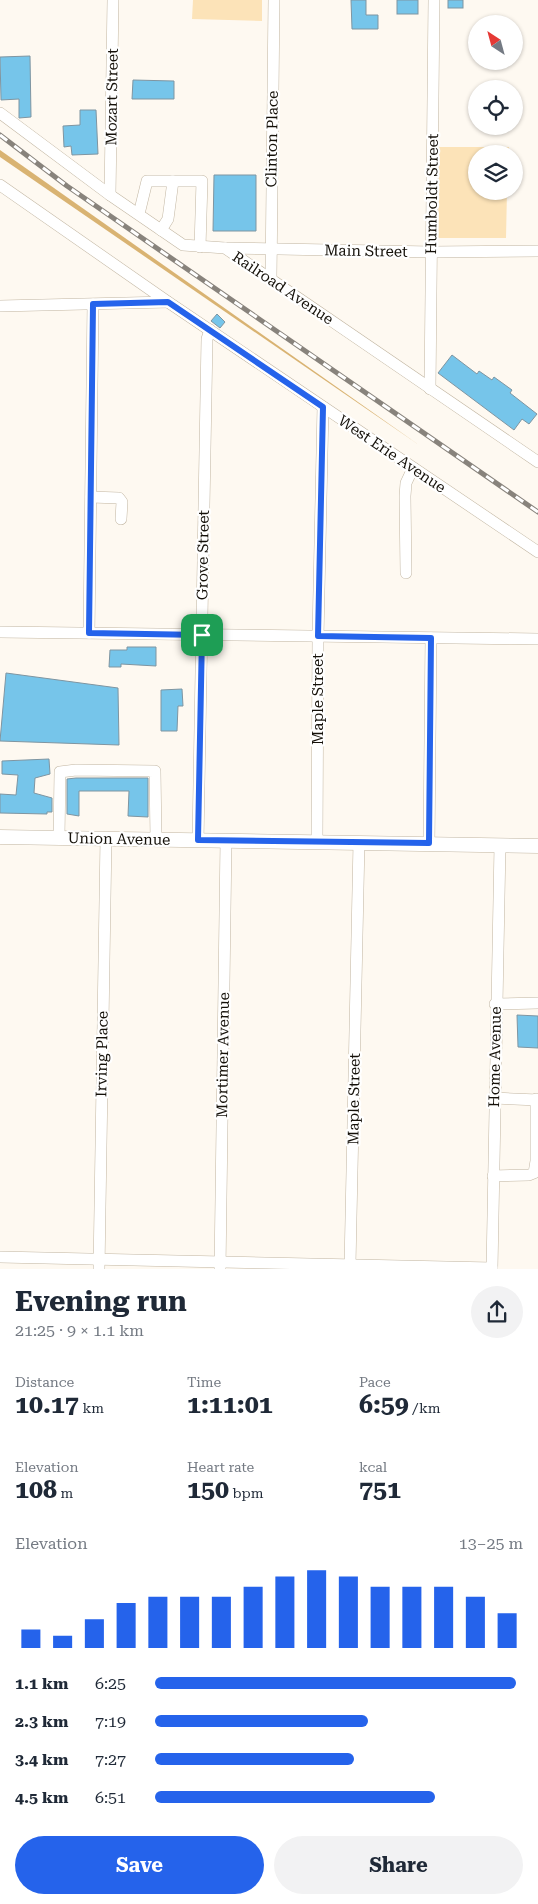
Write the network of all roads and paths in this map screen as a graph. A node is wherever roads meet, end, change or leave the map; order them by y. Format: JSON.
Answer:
{"nodes":[{"id":1,"x":113,"y":0,"type":"edge"},
{"id":2,"x":274,"y":0,"type":"edge"},
{"id":3,"x":434,"y":0,"type":"edge"},
{"id":4,"x":0,"y":113,"type":"edge"},
{"id":5,"x":173,"y":181,"type":"junction"},
{"id":6,"x":0,"y":185,"type":"edge"},
{"id":7,"x":110,"y":195,"type":"junction"},
{"id":8,"x":139,"y":214,"type":"junction"},
{"id":9,"x":161,"y":230,"type":"junction"},
{"id":10,"x":200,"y":247,"type":"junction"},
{"id":11,"x":225,"y":248,"type":"junction"},
{"id":12,"x":271,"y":250,"type":"junction"},
{"id":13,"x":538,"y":251,"type":"edge"},
{"id":14,"x":431,"y":252,"type":"junction"},
{"id":15,"x":271,"y":279,"type":"junction"},
{"id":16,"x":168,"y":302,"type":"junction"},
{"id":17,"x":93,"y":304,"type":"junction"},
{"id":18,"x":0,"y":306,"type":"edge"},
{"id":19,"x":210,"y":330,"type":"junction"},
{"id":20,"x":430,"y":388,"type":"junction"},
{"id":21,"x":323,"y":407,"type":"junction"},
{"id":22,"x":538,"y":462,"type":"edge"},
{"id":23,"x":413,"y":468,"type":"junction"},
{"id":24,"x":91,"y":497,"type":"junction"},
{"id":25,"x":121,"y":519,"type":"dead end"},
{"id":26,"x":538,"y":552,"type":"edge"},
{"id":27,"x":406,"y":573,"type":"dead end"},
{"id":28,"x":0,"y":632,"type":"edge"},
{"id":29,"x":89,"y":633,"type":"junction"},
{"id":30,"x":202,"y":635,"type":"junction"},
{"id":31,"x":318,"y":636,"type":"junction"},
{"id":32,"x":431,"y":638,"type":"junction"},
{"id":33,"x":538,"y":639,"type":"edge"},
{"id":34,"x":0,"y":837,"type":"edge"},
{"id":35,"x":59,"y":838,"type":"junction"},
{"id":36,"x":106,"y":838,"type":"junction"},
{"id":37,"x":156,"y":839,"type":"junction"},
{"id":38,"x":198,"y":840,"type":"junction"},
{"id":39,"x":226,"y":841,"type":"junction"},
{"id":40,"x":317,"y":842,"type":"junction"},
{"id":41,"x":359,"y":842,"type":"junction"},
{"id":42,"x":429,"y":843,"type":"junction"},
{"id":43,"x":500,"y":845,"type":"junction"},
{"id":44,"x":538,"y":846,"type":"edge"},
{"id":45,"x":538,"y":1003,"type":"edge"},
{"id":46,"x":496,"y":1004,"type":"junction"},
{"id":47,"x":494,"y":1098,"type":"junction"},
{"id":48,"x":537,"y":1100,"type":"edge"},
{"id":49,"x":493,"y":1176,"type":"junction"},
{"id":50,"x":0,"y":1257,"type":"edge"},
{"id":51,"x":99,"y":1264,"type":"edge"},
{"id":52,"x":350,"y":1265,"type":"junction"},
{"id":53,"x":220,"y":1266,"type":"edge"},
{"id":54,"x":308,"y":1266,"type":"edge"},
{"id":55,"x":492,"y":1268,"type":"edge"}],
"edges":[{"from":1,"to":7,"type":"street","name":"Mozart Street"},
{"from":2,"to":12,"type":"street","name":"Clinton Place"},
{"from":3,"to":14,"type":"street","name":"Humboldt Street"},
{"from":4,"to":7,"type":"street","name":"Railroad Avenue"},
{"from":5,"to":8,"type":"street"},
{"from":5,"to":9,"type":"street"},
{"from":5,"to":10,"type":"street"},
{"from":6,"to":16,"type":"street","name":"West Erie Avenue"},
{"from":7,"to":8,"type":"street","name":"Railroad Avenue"},
{"from":8,"to":9,"type":"street","name":"Railroad Avenue"},
{"from":9,"to":10,"type":"street","name":"Railroad Avenue"},
{"from":10,"to":11,"type":"street","name":"Railroad Avenue"},
{"from":11,"to":12,"type":"street","name":"Main Street"},
{"from":11,"to":15,"type":"street","name":"Railroad Avenue"},
{"from":12,"to":14,"type":"street","name":"Main Street"},
{"from":12,"to":15,"type":"street","name":"Clinton Place"},
{"from":13,"to":14,"type":"street","name":"Main Street"},
{"from":14,"to":20,"type":"street","name":"Humboldt Street"},
{"from":15,"to":20,"type":"street","name":"Railroad Avenue"},
{"from":16,"to":17,"type":"street"},
{"from":16,"to":19,"type":"street","name":"West Erie Avenue"},
{"from":17,"to":18,"type":"street"},
{"from":17,"to":24,"type":"street"},
{"from":19,"to":21,"type":"street","name":"West Erie Avenue"},
{"from":19,"to":30,"type":"street","name":"Grove Street"},
{"from":20,"to":22,"type":"street","name":"Railroad Avenue"},
{"from":21,"to":23,"type":"street","name":"West Erie Avenue"},
{"from":21,"to":31,"type":"street","name":"Maple Street"},
{"from":23,"to":26,"type":"street","name":"West Erie Avenue"},
{"from":23,"to":27,"type":"street"},
{"from":24,"to":25,"type":"street"},
{"from":24,"to":29,"type":"street"},
{"from":28,"to":29,"type":"street"},
{"from":29,"to":30,"type":"street"},
{"from":30,"to":31,"type":"street"},
{"from":30,"to":38,"type":"street","name":"Grove Street"},
{"from":31,"to":32,"type":"street"},
{"from":31,"to":40,"type":"street","name":"Maple Street"},
{"from":32,"to":33,"type":"street"},
{"from":32,"to":42,"type":"street"},
{"from":34,"to":35,"type":"main road","name":"Union Avenue"},
{"from":35,"to":36,"type":"main road","name":"Union Avenue"},
{"from":35,"to":37,"type":"street"},
{"from":36,"to":37,"type":"main road","name":"Union Avenue"},
{"from":36,"to":51,"type":"street","name":"Irving Place"},
{"from":37,"to":38,"type":"main road","name":"Union Avenue"},
{"from":38,"to":39,"type":"main road","name":"Union Avenue"},
{"from":39,"to":40,"type":"main road","name":"Union Avenue"},
{"from":39,"to":53,"type":"street","name":"Mortimer Avenue"},
{"from":40,"to":41,"type":"main road","name":"Union Avenue"},
{"from":41,"to":42,"type":"main road","name":"Union Avenue"},
{"from":41,"to":52,"type":"street","name":"Maple Street"},
{"from":42,"to":43,"type":"main road","name":"Union Avenue"},
{"from":43,"to":44,"type":"main road","name":"Union Avenue"},
{"from":43,"to":46,"type":"street","name":"Home Avenue"},
{"from":45,"to":46,"type":"street"},
{"from":46,"to":47,"type":"street","name":"Home Avenue"},
{"from":47,"to":48,"type":"street"},
{"from":47,"to":49,"type":"street","name":"Home Avenue"},
{"from":48,"to":49,"type":"street"},
{"from":49,"to":55,"type":"street","name":"Home Avenue"},
{"from":50,"to":51,"type":"street"},
{"from":51,"to":53,"type":"street"},
{"from":52,"to":54,"type":"street"},
{"from":52,"to":55,"type":"street"},
{"from":53,"to":54,"type":"street"}]}
